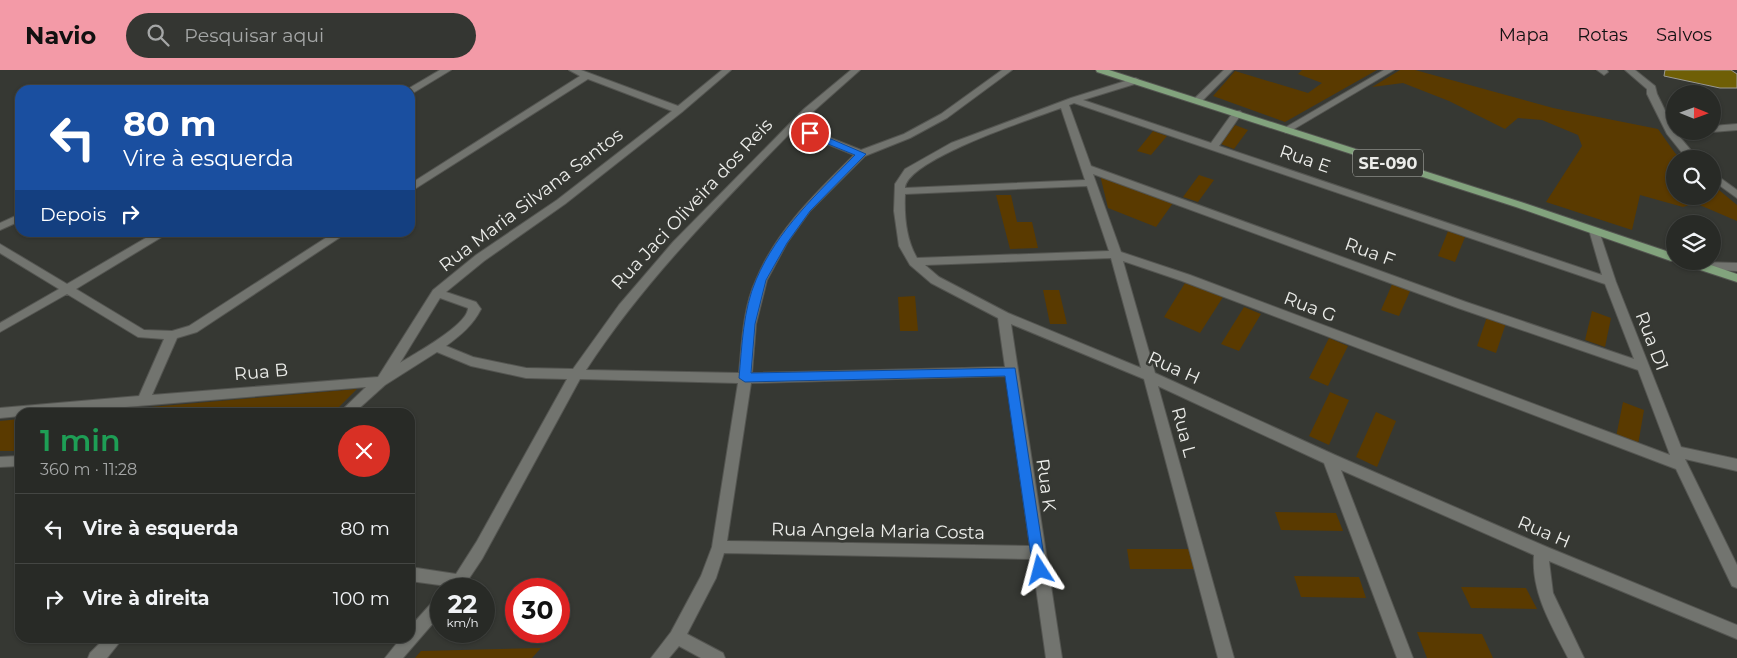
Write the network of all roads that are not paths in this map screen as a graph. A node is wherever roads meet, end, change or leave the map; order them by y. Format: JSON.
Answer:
{"nodes":[{"id":1,"x":447,"y":70,"type":"edge"},
{"id":2,"x":573,"y":70,"type":"edge"},
{"id":3,"x":727,"y":70,"type":"edge"},
{"id":4,"x":856,"y":70,"type":"edge"},
{"id":5,"x":1008,"y":70,"type":"edge"},
{"id":6,"x":1100,"y":70,"type":"edge"},
{"id":7,"x":1229,"y":70,"type":"edge"},
{"id":8,"x":1390,"y":70,"type":"edge"},
{"id":9,"x":1628,"y":70,"type":"edge"},
{"id":10,"x":586,"y":76,"type":"junction"},
{"id":11,"x":1135,"y":81,"type":"junction"},
{"id":12,"x":415,"y":88,"type":"edge"},
{"id":13,"x":1197,"y":101,"type":"junction"},
{"id":14,"x":1069,"y":102,"type":"junction"},
{"id":15,"x":679,"y":110,"type":"junction"},
{"id":16,"x":1237,"y":113,"type":"junction"},
{"id":17,"x":1666,"y":122,"type":"edge"},
{"id":18,"x":792,"y":126,"type":"junction"},
{"id":19,"x":1737,"y":127,"type":"edge"},
{"id":20,"x":1721,"y":128,"type":"edge"},
{"id":21,"x":1286,"y":130,"type":"junction"},
{"id":22,"x":1677,"y":140,"type":"edge"},
{"id":23,"x":1213,"y":148,"type":"junction"},
{"id":24,"x":1685,"y":150,"type":"edge"},
{"id":25,"x":861,"y":154,"type":"junction"},
{"id":26,"x":1086,"y":168,"type":"junction"},
{"id":27,"x":1721,"y":182,"type":"edge"},
{"id":28,"x":1091,"y":183,"type":"junction"},
{"id":29,"x":415,"y":186,"type":"edge"},
{"id":30,"x":899,"y":191,"type":"junction"},
{"id":31,"x":1737,"y":194,"type":"edge"},
{"id":32,"x":15,"y":220,"type":"edge"},
{"id":33,"x":0,"y":227,"type":"edge"},
{"id":34,"x":1594,"y":230,"type":"junction"},
{"id":35,"x":157,"y":237,"type":"edge"},
{"id":36,"x":335,"y":237,"type":"edge"},
{"id":37,"x":0,"y":248,"type":"edge"},
{"id":38,"x":1116,"y":254,"type":"junction"},
{"id":39,"x":1666,"y":255,"type":"edge"},
{"id":40,"x":914,"y":262,"type":"junction"},
{"id":41,"x":1721,"y":267,"type":"edge"},
{"id":42,"x":1737,"y":268,"type":"edge"},
{"id":43,"x":1712,"y":270,"type":"edge"},
{"id":44,"x":1737,"y":278,"type":"edge"},
{"id":45,"x":1610,"y":282,"type":"junction"},
{"id":46,"x":67,"y":290,"type":"junction"},
{"id":47,"x":437,"y":293,"type":"junction"},
{"id":48,"x":1004,"y":316,"type":"junction"},
{"id":49,"x":0,"y":328,"type":"edge"},
{"id":50,"x":172,"y":335,"type":"junction"},
{"id":51,"x":435,"y":346,"type":"junction"},
{"id":52,"x":1643,"y":367,"type":"junction"},
{"id":53,"x":1010,"y":371,"type":"junction"},
{"id":54,"x":576,"y":375,"type":"junction"},
{"id":55,"x":1151,"y":377,"type":"junction"},
{"id":56,"x":745,"y":378,"type":"junction"},
{"id":57,"x":382,"y":381,"type":"junction"},
{"id":58,"x":143,"y":401,"type":"junction"},
{"id":59,"x":60,"y":408,"type":"edge"},
{"id":60,"x":352,"y":408,"type":"edge"},
{"id":61,"x":15,"y":412,"type":"edge"},
{"id":62,"x":0,"y":413,"type":"edge"},
{"id":63,"x":1678,"y":458,"type":"junction"},
{"id":64,"x":1330,"y":459,"type":"junction"},
{"id":65,"x":15,"y":461,"type":"edge"},
{"id":66,"x":0,"y":462,"type":"edge"},
{"id":67,"x":1737,"y":465,"type":"edge"},
{"id":68,"x":719,"y":546,"type":"junction"},
{"id":69,"x":1037,"y":552,"type":"junction"},
{"id":70,"x":1542,"y":552,"type":"junction"},
{"id":71,"x":415,"y":575,"type":"edge"},
{"id":72,"x":1736,"y":575,"type":"edge"},
{"id":73,"x":461,"y":578,"type":"edge"},
{"id":74,"x":430,"y":579,"type":"edge"},
{"id":75,"x":430,"y":615,"type":"edge"},
{"id":76,"x":415,"y":632,"type":"edge"},
{"id":77,"x":1737,"y":632,"type":"edge"},
{"id":78,"x":677,"y":637,"type":"junction"},
{"id":79,"x":110,"y":643,"type":"edge"},
{"id":80,"x":406,"y":643,"type":"edge"},
{"id":81,"x":96,"y":658,"type":"edge"},
{"id":82,"x":393,"y":658,"type":"edge"},
{"id":83,"x":659,"y":658,"type":"edge"},
{"id":84,"x":716,"y":658,"type":"edge"},
{"id":85,"x":1054,"y":658,"type":"edge"},
{"id":86,"x":1226,"y":658,"type":"edge"},
{"id":87,"x":1405,"y":658,"type":"edge"},
{"id":88,"x":1576,"y":658,"type":"edge"}],
"edges":[{"from":1,"to":12,"type":"street"},
{"from":2,"to":10,"type":"street"},
{"from":3,"to":15,"type":"street","name":"Rua Maria Silvana Santos"},
{"from":4,"to":18,"type":"street","name":"Rua Jaci Oliveira dos Reis"},
{"from":5,"to":25,"type":"street"},
{"from":6,"to":11,"type":"main road","number":"SE-090"},
{"from":7,"to":13,"type":"street"},
{"from":8,"to":21,"type":"street"},
{"from":9,"to":17,"type":"street"},
{"from":10,"to":15,"type":"street"},
{"from":10,"to":29,"type":"street"},
{"from":11,"to":13,"type":"main road","number":"SE-090"},
{"from":11,"to":14,"type":"street"},
{"from":13,"to":16,"type":"main road","number":"SE-090"},
{"from":14,"to":23,"type":"street","name":"Rua E"},
{"from":14,"to":26,"type":"street","name":"Rua L"},
{"from":14,"to":30,"type":"street"},
{"from":15,"to":47,"type":"street","name":"Rua Maria Silvana Santos"},
{"from":16,"to":21,"type":"main road","number":"SE-090"},
{"from":16,"to":23,"type":"street"},
{"from":18,"to":25,"type":"street"},
{"from":18,"to":54,"type":"street","name":"Rua Jaci Oliveira dos Reis"},
{"from":19,"to":20,"type":"street"},
{"from":21,"to":34,"type":"main road","number":"SE-090"},
{"from":22,"to":24,"type":"street"},
{"from":23,"to":45,"type":"street","name":"Rua E"},
{"from":25,"to":56,"type":"street"},
{"from":26,"to":28,"type":"street","name":"Rua L"},
{"from":26,"to":52,"type":"street","name":"Rua F"},
{"from":27,"to":31,"type":"street"},
{"from":28,"to":30,"type":"street"},
{"from":28,"to":38,"type":"street","name":"Rua L"},
{"from":30,"to":40,"type":"street","name":"Rua H"},
{"from":32,"to":33,"type":"street"},
{"from":34,"to":39,"type":"main road","number":"SE-090"},
{"from":34,"to":45,"type":"street","name":"Rua D1"},
{"from":35,"to":46,"type":"street"},
{"from":36,"to":50,"type":"street"},
{"from":37,"to":46,"type":"street"},
{"from":38,"to":40,"type":"street","name":"Rua G"},
{"from":38,"to":55,"type":"street","name":"Rua L"},
{"from":38,"to":63,"type":"street","name":"Rua G"},
{"from":40,"to":48,"type":"street","name":"Rua H"},
{"from":41,"to":42,"type":"street"},
{"from":43,"to":44,"type":"main road"},
{"from":45,"to":52,"type":"street","name":"Rua D1"},
{"from":46,"to":49,"type":"street"},
{"from":46,"to":50,"type":"street"},
{"from":47,"to":51,"type":"street"},
{"from":47,"to":57,"type":"street","name":"Rua Maria Silvana Santos"},
{"from":48,"to":53,"type":"street","name":"Rua K"},
{"from":48,"to":55,"type":"street","name":"Rua H"},
{"from":50,"to":58,"type":"street"},
{"from":51,"to":54,"type":"street"},
{"from":51,"to":57,"type":"street"},
{"from":52,"to":63,"type":"street","name":"Rua D1"},
{"from":53,"to":56,"type":"street"},
{"from":53,"to":69,"type":"street","name":"Rua K"},
{"from":54,"to":56,"type":"street"},
{"from":54,"to":73,"type":"street","name":"Rua Jaci Oliveira dos Reis"},
{"from":55,"to":64,"type":"street","name":"Rua H"},
{"from":55,"to":86,"type":"street","name":"Rua L"},
{"from":56,"to":68,"type":"street"},
{"from":57,"to":58,"type":"street","name":"Rua B"},
{"from":57,"to":60,"type":"street"},
{"from":58,"to":59,"type":"street","name":"Rua B"},
{"from":61,"to":62,"type":"street","name":"Rua B"},
{"from":63,"to":67,"type":"street","name":"Rua G"},
{"from":63,"to":72,"type":"street","name":"Rua D1"},
{"from":64,"to":70,"type":"street","name":"Rua H"},
{"from":64,"to":87,"type":"street"},
{"from":65,"to":66,"type":"street"},
{"from":68,"to":69,"type":"street","name":"Rua Angela Maria Costa"},
{"from":68,"to":78,"type":"street"},
{"from":69,"to":85,"type":"street","name":"Rua K"},
{"from":70,"to":77,"type":"street","name":"Rua H"},
{"from":70,"to":88,"type":"street"},
{"from":71,"to":74,"type":"street"},
{"from":75,"to":76,"type":"street"},
{"from":78,"to":83,"type":"street"},
{"from":78,"to":84,"type":"street"},
{"from":79,"to":81,"type":"street"},
{"from":80,"to":82,"type":"street"}]}
